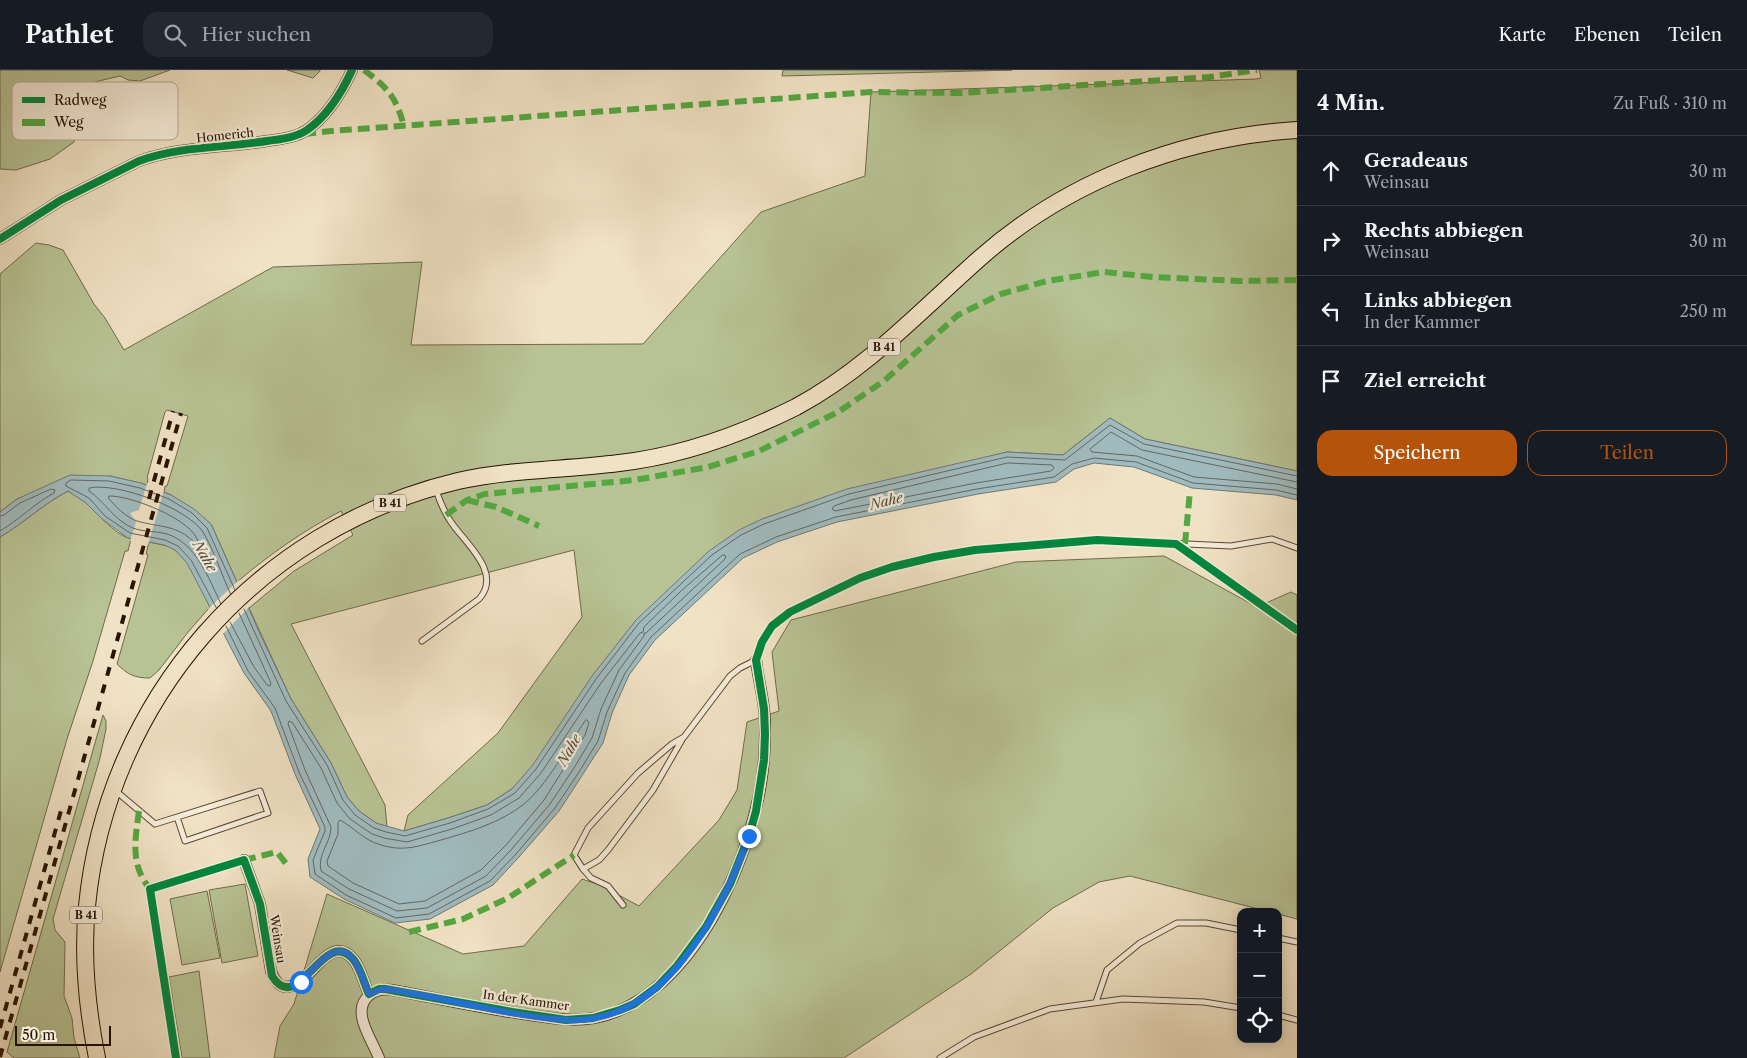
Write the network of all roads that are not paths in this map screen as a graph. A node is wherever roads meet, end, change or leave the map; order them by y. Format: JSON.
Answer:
{"nodes":[{"id":1,"x":352,"y":70,"type":"edge"},
{"id":2,"x":1297,"y":130,"type":"edge"},
{"id":3,"x":0,"y":239,"type":"edge"},
{"id":4,"x":435,"y":488,"type":"junction"},
{"id":5,"x":1297,"y":548,"type":"edge"},
{"id":6,"x":422,"y":641,"type":"dead end"},
{"id":7,"x":756,"y":660,"type":"junction"},
{"id":8,"x":684,"y":737,"type":"junction"},
{"id":9,"x":112,"y":789,"type":"junction"},
{"id":10,"x":177,"y":817,"type":"junction"},
{"id":11,"x":244,"y":860,"type":"joint"},
{"id":12,"x":582,"y":869,"type":"junction"},
{"id":13,"x":623,"y":905,"type":"dead end"},
{"id":14,"x":1237,"y":929,"type":"edge"},
{"id":15,"x":1282,"y":939,"type":"edge"},
{"id":16,"x":1297,"y":942,"type":"edge"},
{"id":17,"x":369,"y":994,"type":"junction"},
{"id":18,"x":1096,"y":1002,"type":"junction"},
{"id":19,"x":1237,"y":1007,"type":"edge"},
{"id":20,"x":1282,"y":1016,"type":"edge"},
{"id":21,"x":1297,"y":1020,"type":"edge"},
{"id":22,"x":97,"y":1058,"type":"edge"},
{"id":23,"x":176,"y":1058,"type":"edge"},
{"id":24,"x":379,"y":1058,"type":"edge"},
{"id":25,"x":940,"y":1058,"type":"edge"}],
"edges":[{"from":1,"to":3,"type":"street","name":"Homerich"},
{"from":2,"to":4,"type":"main road","number":"B 41"},
{"from":4,"to":6,"type":"lane"},
{"from":4,"to":9,"type":"main road","number":"B 41"},
{"from":5,"to":7,"type":"lane"},
{"from":7,"to":8,"type":"lane"},
{"from":7,"to":17,"type":"street","name":"In der Kammer"},
{"from":8,"to":12,"type":"lane"},
{"from":8,"to":12,"type":"lane"},
{"from":9,"to":10,"type":"lane"},
{"from":9,"to":22,"type":"main road","number":"B 41"},
{"from":10,"to":10,"type":"lane"},
{"from":11,"to":17,"type":"street","name":"Weinsau"},
{"from":11,"to":23,"type":"lane"},
{"from":12,"to":13,"type":"lane"},
{"from":14,"to":18,"type":"lane"},
{"from":15,"to":16,"type":"lane"},
{"from":17,"to":24,"type":"street"},
{"from":18,"to":19,"type":"lane"},
{"from":18,"to":25,"type":"lane"},
{"from":20,"to":21,"type":"lane"}]}
